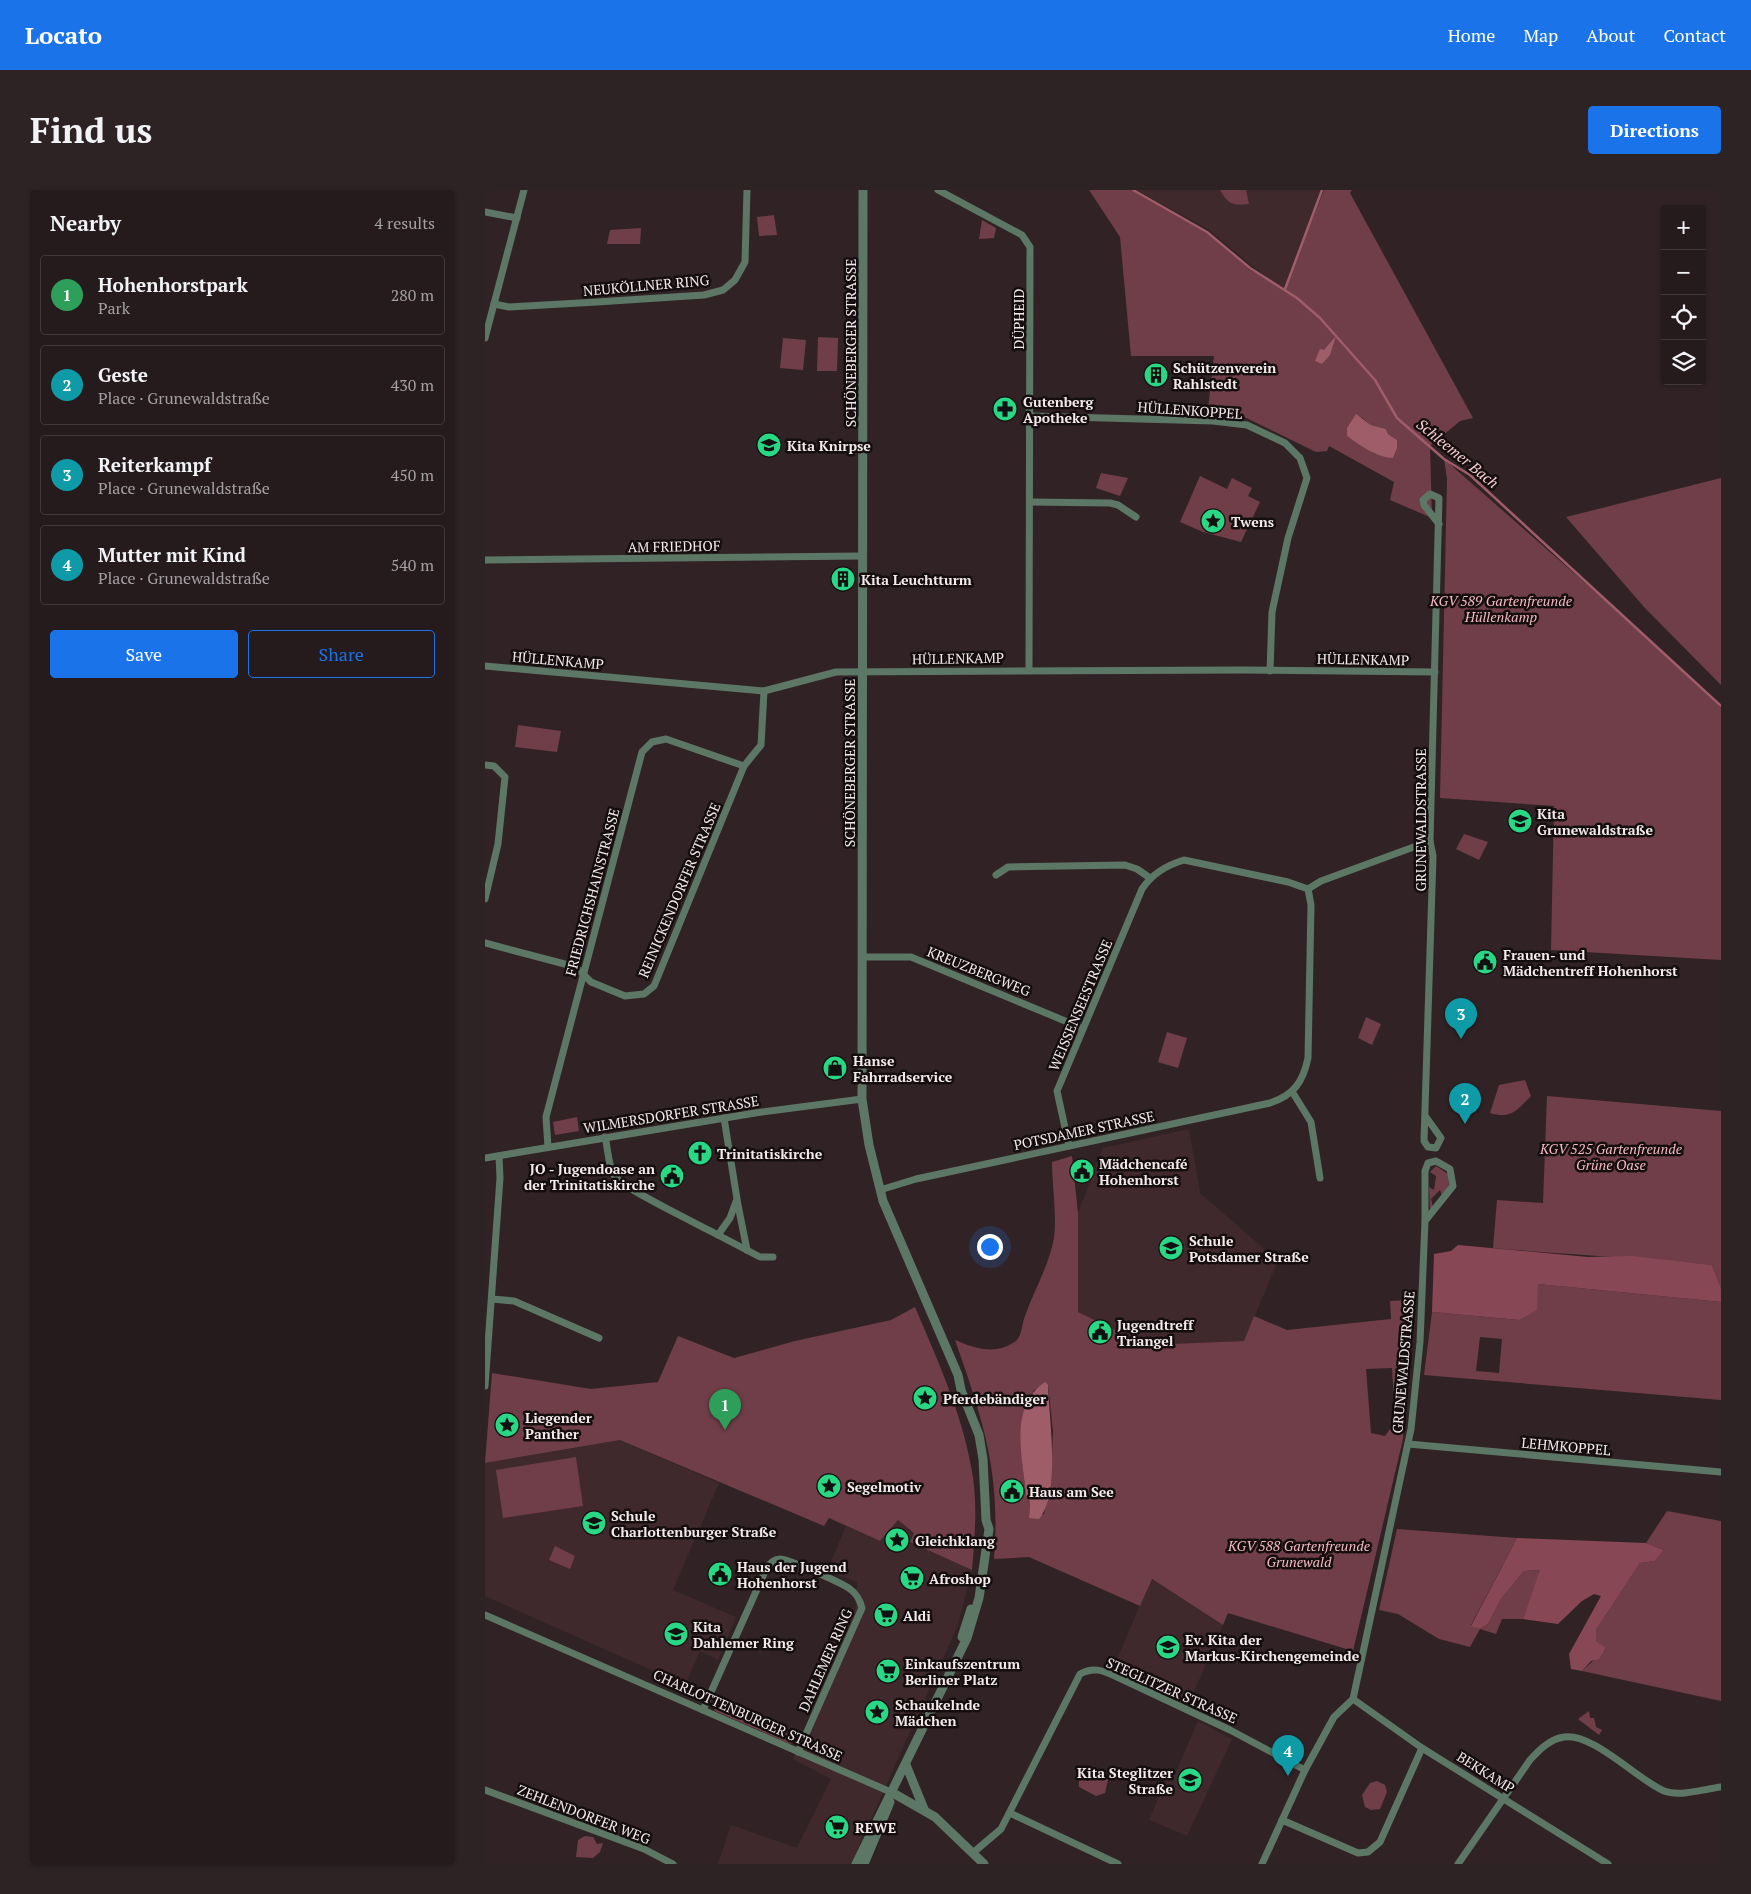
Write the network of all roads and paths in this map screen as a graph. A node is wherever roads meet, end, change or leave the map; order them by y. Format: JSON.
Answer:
{"nodes":[{"id":1,"x":524,"y":190,"type":"edge"},
{"id":2,"x":747,"y":190,"type":"edge"},
{"id":3,"x":863,"y":190,"type":"edge"},
{"id":4,"x":938,"y":190,"type":"edge"},
{"id":5,"x":485,"y":212,"type":"edge"},
{"id":6,"x":517,"y":218,"type":"junction"},
{"id":7,"x":494,"y":304,"type":"junction"},
{"id":8,"x":485,"y":338,"type":"edge"},
{"id":9,"x":1031,"y":416,"type":"junction"},
{"id":10,"x":1031,"y":502,"type":"junction"},
{"id":11,"x":1136,"y":516,"type":"dead end"},
{"id":12,"x":1439,"y":524,"type":"dead end"},
{"id":13,"x":863,"y":556,"type":"junction"},
{"id":14,"x":485,"y":560,"type":"edge"},
{"id":15,"x":485,"y":666,"type":"edge"},
{"id":16,"x":1029,"y":670,"type":"junction"},
{"id":17,"x":1270,"y":671,"type":"junction"},
{"id":18,"x":863,"y":672,"type":"junction"},
{"id":19,"x":1435,"y":672,"type":"junction"},
{"id":20,"x":764,"y":691,"type":"junction"},
{"id":21,"x":485,"y":765,"type":"edge"},
{"id":22,"x":744,"y":766,"type":"junction"},
{"id":23,"x":1430,"y":841,"type":"junction"},
{"id":24,"x":996,"y":875,"type":"dead end"},
{"id":25,"x":1150,"y":878,"type":"junction"},
{"id":26,"x":1308,"y":889,"type":"junction"},
{"id":27,"x":485,"y":898,"type":"edge"},
{"id":28,"x":485,"y":942,"type":"edge"},
{"id":29,"x":862,"y":957,"type":"junction"},
{"id":30,"x":583,"y":976,"type":"junction"},
{"id":31,"x":1082,"y":1028,"type":"junction"},
{"id":32,"x":1293,"y":1093,"type":"junction"},
{"id":33,"x":862,"y":1099,"type":"junction"},
{"id":34,"x":1426,"y":1117,"type":"dead end"},
{"id":35,"x":724,"y":1118,"type":"junction"},
{"id":36,"x":605,"y":1137,"type":"junction"},
{"id":37,"x":1069,"y":1146,"type":"junction"},
{"id":38,"x":548,"y":1147,"type":"junction"},
{"id":39,"x":499,"y":1157,"type":"junction"},
{"id":40,"x":485,"y":1158,"type":"edge"},
{"id":41,"x":1320,"y":1178,"type":"dead end"},
{"id":42,"x":880,"y":1190,"type":"junction"},
{"id":43,"x":737,"y":1199,"type":"junction"},
{"id":44,"x":1425,"y":1222,"type":"junction"},
{"id":45,"x":718,"y":1235,"type":"junction"},
{"id":46,"x":747,"y":1250,"type":"junction"},
{"id":47,"x":773,"y":1257,"type":"dead end"},
{"id":48,"x":492,"y":1299,"type":"junction"},
{"id":49,"x":599,"y":1338,"type":"dead end"},
{"id":50,"x":485,"y":1386,"type":"edge"},
{"id":51,"x":1408,"y":1444,"type":"junction"},
{"id":52,"x":1721,"y":1472,"type":"edge"},
{"id":53,"x":485,"y":1615,"type":"edge"},
{"id":54,"x":1353,"y":1699,"type":"junction"},
{"id":55,"x":703,"y":1710,"type":"junction"},
{"id":56,"x":1422,"y":1748,"type":"junction"},
{"id":57,"x":798,"y":1752,"type":"junction"},
{"id":58,"x":906,"y":1765,"type":"junction"},
{"id":59,"x":1305,"y":1770,"type":"junction"},
{"id":60,"x":1721,"y":1787,"type":"edge"},
{"id":61,"x":485,"y":1790,"type":"edge"},
{"id":62,"x":893,"y":1792,"type":"junction"},
{"id":63,"x":1505,"y":1798,"type":"junction"},
{"id":64,"x":924,"y":1810,"type":"junction"},
{"id":65,"x":1010,"y":1813,"type":"junction"},
{"id":66,"x":1282,"y":1820,"type":"junction"},
{"id":67,"x":974,"y":1852,"type":"junction"},
{"id":68,"x":673,"y":1864,"type":"edge"},
{"id":69,"x":857,"y":1864,"type":"edge"},
{"id":70,"x":864,"y":1864,"type":"edge"},
{"id":71,"x":984,"y":1864,"type":"edge"},
{"id":72,"x":1118,"y":1864,"type":"edge"},
{"id":73,"x":1262,"y":1864,"type":"edge"},
{"id":74,"x":1458,"y":1864,"type":"edge"},
{"id":75,"x":1608,"y":1864,"type":"edge"}],
"edges":[{"from":1,"to":6,"type":"street"},
{"from":2,"to":7,"type":"street","name":"NEUKÖLLNER RING"},
{"from":3,"to":13,"type":"street","name":"SCHÖNEBERGER STRASSE"},
{"from":4,"to":9,"type":"street","name":"DÜPHEID"},
{"from":5,"to":6,"type":"street"},
{"from":6,"to":7,"type":"street"},
{"from":7,"to":8,"type":"street"},
{"from":9,"to":10,"type":"street","name":"DÜPHEID"},
{"from":9,"to":17,"type":"street","name":"HÜLLENKOPPEL"},
{"from":10,"to":11,"type":"street"},
{"from":10,"to":16,"type":"street","name":"DÜPHEID"},
{"from":12,"to":19,"type":"street","name":"GRUNEWALDSTRASSE"},
{"from":13,"to":14,"type":"street","name":"AM FRIEDHOF"},
{"from":13,"to":18,"type":"street","name":"SCHÖNEBERGER STRASSE"},
{"from":15,"to":20,"type":"street","name":"HÜLLENKAMP"},
{"from":16,"to":17,"type":"street","name":"HÜLLENKAMP"},
{"from":16,"to":18,"type":"street","name":"HÜLLENKAMP"},
{"from":17,"to":19,"type":"street","name":"HÜLLENKAMP"},
{"from":18,"to":20,"type":"street","name":"HÜLLENKAMP"},
{"from":18,"to":29,"type":"street","name":"SCHÖNEBERGER STRASSE"},
{"from":19,"to":23,"type":"street","name":"GRUNEWALDSTRASSE"},
{"from":20,"to":22,"type":"street","name":"REINICKENDORFER STRASSE"},
{"from":21,"to":27,"type":"street"},
{"from":22,"to":30,"type":"street","name":"REINICKENDORFER STRASSE"},
{"from":22,"to":30,"type":"street","name":"FRIEDRICHSHAINSTRASSE"},
{"from":23,"to":26,"type":"street"},
{"from":23,"to":34,"type":"street","name":"GRUNEWALDSTRASSE"},
{"from":24,"to":25,"type":"street"},
{"from":25,"to":26,"type":"street","name":"WEISSENSEESTRASSE"},
{"from":25,"to":31,"type":"street","name":"WEISSENSEESTRASSE"},
{"from":26,"to":32,"type":"street"},
{"from":28,"to":30,"type":"street","name":"REINICKENDORFER STRASSE"},
{"from":29,"to":31,"type":"street","name":"KREUZBERGWEG"},
{"from":29,"to":33,"type":"street","name":"SCHÖNEBERGER STRASSE"},
{"from":30,"to":38,"type":"street","name":"FRIEDRICHSHAINSTRASSE"},
{"from":31,"to":37,"type":"street","name":"WEISSENSEESTRASSE"},
{"from":32,"to":37,"type":"street","name":"POTSDAMER STRASSE"},
{"from":32,"to":41,"type":"street"},
{"from":33,"to":35,"type":"street","name":"WILMERSDORFER STRASSE"},
{"from":33,"to":42,"type":"street","name":"SCHÖNEBERGER STRASSE"},
{"from":35,"to":36,"type":"street","name":"WILMERSDORFER STRASSE"},
{"from":35,"to":43,"type":"street"},
{"from":36,"to":38,"type":"street","name":"WILMERSDORFER STRASSE"},
{"from":36,"to":45,"type":"street"},
{"from":37,"to":42,"type":"street","name":"POTSDAMER STRASSE"},
{"from":38,"to":39,"type":"street","name":"WILMERSDORFER STRASSE"},
{"from":39,"to":40,"type":"street","name":"WILMERSDORFER STRASSE"},
{"from":39,"to":48,"type":"street"},
{"from":42,"to":58,"type":"street","name":"SCHÖNEBERGER STRASSE"},
{"from":43,"to":45,"type":"street"},
{"from":43,"to":46,"type":"street"},
{"from":44,"to":44,"type":"street","name":"GRUNEWALDSTRASSE"},
{"from":44,"to":51,"type":"street","name":"GRUNEWALDSTRASSE"},
{"from":45,"to":46,"type":"street"},
{"from":46,"to":47,"type":"street"},
{"from":48,"to":49,"type":"street"},
{"from":48,"to":50,"type":"street"},
{"from":51,"to":52,"type":"street","name":"LEHMKOPPEL"},
{"from":51,"to":54,"type":"street","name":"GRUNEWALDSTRASSE"},
{"from":53,"to":55,"type":"street","name":"CHARLOTTENBURGER STRASSE"},
{"from":54,"to":56,"type":"street","name":"BEKKAMP"},
{"from":54,"to":59,"type":"street"},
{"from":55,"to":57,"type":"street","name":"CHARLOTTENBURGER STRASSE"},
{"from":55,"to":57,"type":"street","name":"DAHLEMER RING"},
{"from":56,"to":63,"type":"street","name":"BEKKAMP"},
{"from":56,"to":66,"type":"street"},
{"from":57,"to":62,"type":"street","name":"CHARLOTTENBURGER STRASSE"},
{"from":58,"to":62,"type":"street","name":"SCHÖNEBERGER STRASSE"},
{"from":58,"to":64,"type":"street"},
{"from":59,"to":65,"type":"street","name":"STEGLITZER STRASSE"},
{"from":59,"to":66,"type":"street"},
{"from":60,"to":63,"type":"street"},
{"from":61,"to":68,"type":"street","name":"ZEHLENDORFER WEG"},
{"from":62,"to":64,"type":"street","name":"CHARLOTTENBURGER STRASSE"},
{"from":62,"to":69,"type":"street","name":"SCHÖNEBERGER STRASSE"},
{"from":62,"to":70,"type":"street","name":"SCHÖNEBERGER STRASSE"},
{"from":63,"to":74,"type":"street"},
{"from":63,"to":75,"type":"street","name":"BEKKAMP"},
{"from":64,"to":67,"type":"street","name":"CHARLOTTENBURGER STRASSE"},
{"from":65,"to":67,"type":"street","name":"STEGLITZER STRASSE"},
{"from":65,"to":72,"type":"street"},
{"from":66,"to":73,"type":"street"},
{"from":67,"to":71,"type":"street","name":"CHARLOTTENBURGER STRASSE"}]}
